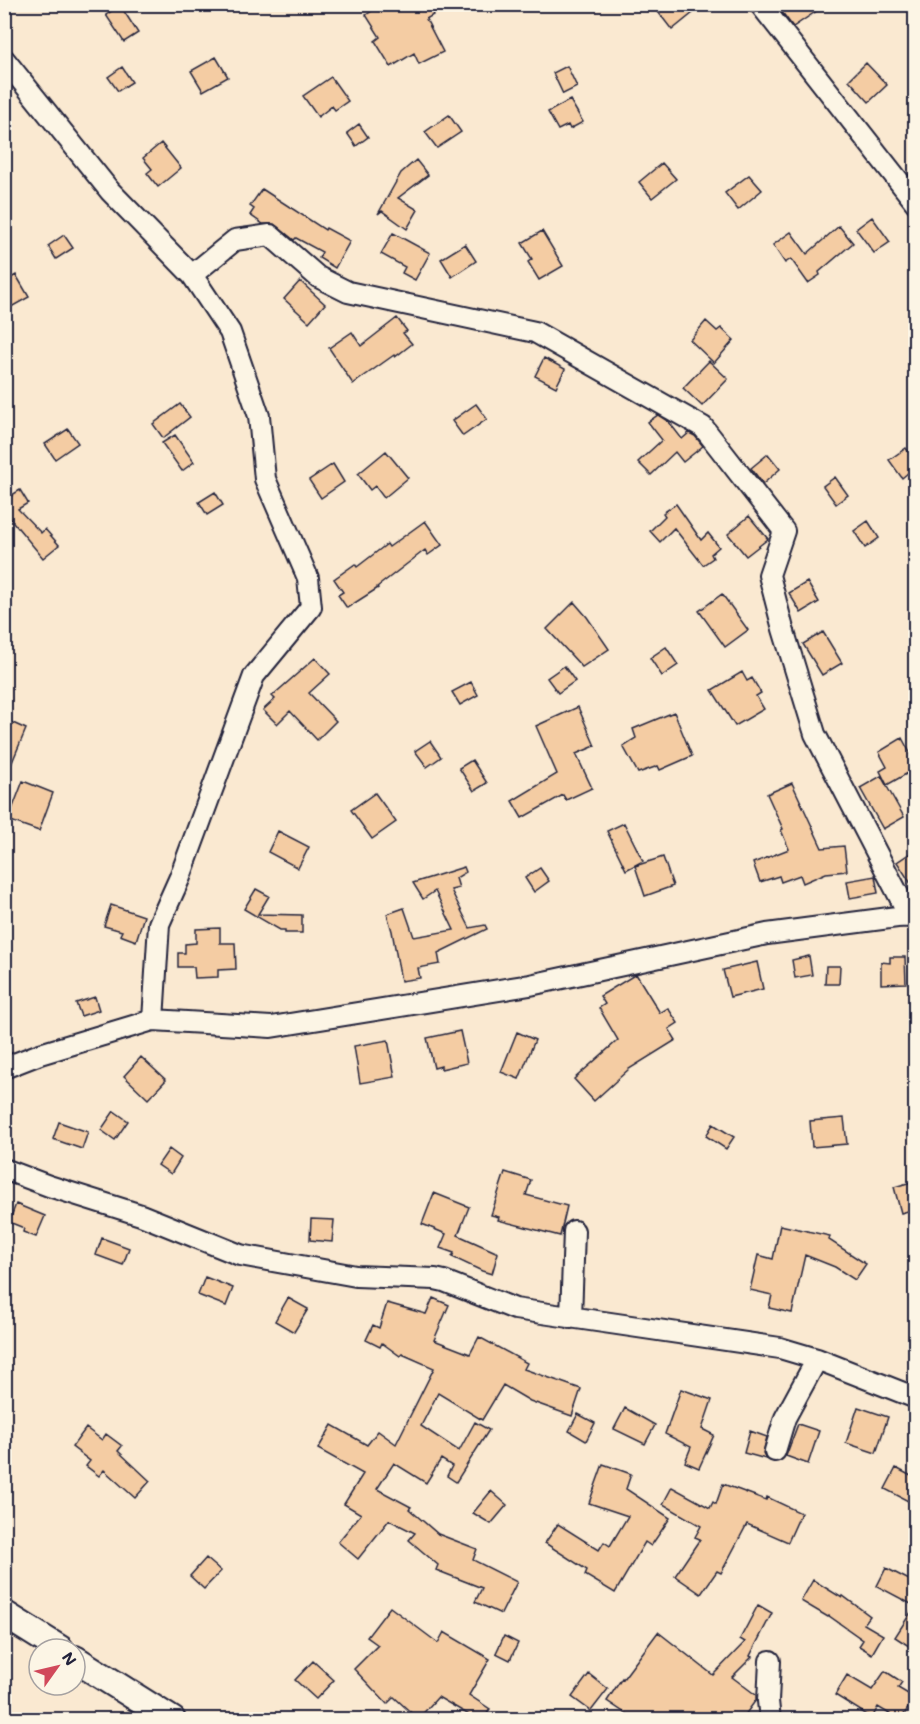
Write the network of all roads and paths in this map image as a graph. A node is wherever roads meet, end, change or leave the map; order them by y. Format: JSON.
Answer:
{"nodes":[{"id":1,"x":760,"y":4,"type":"edge"},
{"id":2,"x":4,"y":59,"type":"edge"},
{"id":3,"x":915,"y":203,"type":"edge"},
{"id":4,"x":192,"y":275,"type":"junction"},
{"id":5,"x":913,"y":916,"type":"edge"},
{"id":6,"x":153,"y":1020,"type":"junction"},
{"id":7,"x":4,"y":1068,"type":"edge"},
{"id":8,"x":4,"y":1169,"type":"edge"},
{"id":9,"x":574,"y":1230,"type":"dead end"},
{"id":10,"x":572,"y":1318,"type":"junction"},
{"id":11,"x":817,"y":1359,"type":"junction"},
{"id":12,"x":915,"y":1398,"type":"edge"},
{"id":13,"x":775,"y":1451,"type":"dead end"},
{"id":14,"x":4,"y":1614,"type":"edge"},
{"id":15,"x":41,"y":1637,"type":"edge"},
{"id":16,"x":770,"y":1660,"type":"dead end"},
{"id":17,"x":87,"y":1666,"type":"edge"},
{"id":18,"x":172,"y":1719,"type":"edge"},
{"id":19,"x":770,"y":1719,"type":"edge"}],
"edges":[{"from":1,"to":3,"type":"street"},
{"from":2,"to":4,"type":"street"},
{"from":4,"to":5,"type":"street"},
{"from":4,"to":6,"type":"street"},
{"from":5,"to":6,"type":"street"},
{"from":6,"to":7,"type":"street"},
{"from":8,"to":10,"type":"street"},
{"from":9,"to":10,"type":"street"},
{"from":10,"to":11,"type":"street"},
{"from":11,"to":12,"type":"street"},
{"from":11,"to":13,"type":"street"},
{"from":14,"to":15,"type":"street"},
{"from":16,"to":19,"type":"street"},
{"from":17,"to":18,"type":"street"}]}
